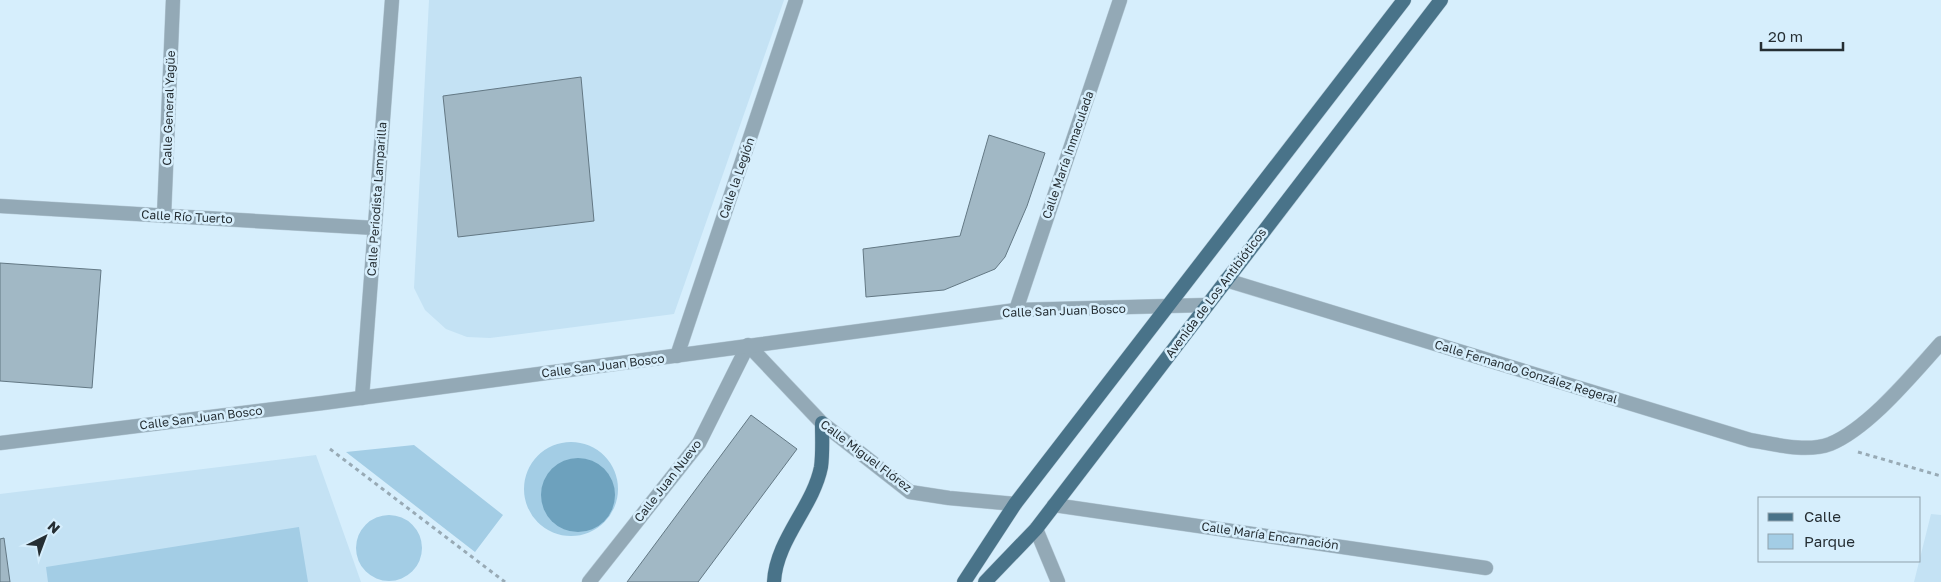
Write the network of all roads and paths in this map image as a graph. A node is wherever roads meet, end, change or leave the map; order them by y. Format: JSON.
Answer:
{"nodes":[{"id":1,"x":173,"y":0,"type":"edge"},
{"id":2,"x":392,"y":0,"type":"edge"},
{"id":3,"x":796,"y":0,"type":"edge"},
{"id":4,"x":1120,"y":0,"type":"edge"},
{"id":5,"x":1404,"y":0,"type":"edge"},
{"id":6,"x":1442,"y":0,"type":"edge"},
{"id":7,"x":0,"y":206,"type":"edge"},
{"id":8,"x":164,"y":216,"type":"junction"},
{"id":9,"x":375,"y":228,"type":"junction"},
{"id":10,"x":1226,"y":280,"type":"junction"},
{"id":11,"x":1206,"y":305,"type":"junction"},
{"id":12,"x":1167,"y":308,"type":"junction"},
{"id":13,"x":1016,"y":310,"type":"junction"},
{"id":14,"x":1941,"y":343,"type":"edge"},
{"id":15,"x":748,"y":346,"type":"junction"},
{"id":16,"x":677,"y":356,"type":"junction"},
{"id":17,"x":362,"y":398,"type":"junction"},
{"id":18,"x":822,"y":424,"type":"junction"},
{"id":19,"x":0,"y":443,"type":"edge"},
{"id":20,"x":1829,"y":444,"type":"junction"},
{"id":21,"x":330,"y":449,"type":"dead end"},
{"id":22,"x":1941,"y":476,"type":"edge"},
{"id":23,"x":1015,"y":504,"type":"junction"},
{"id":24,"x":1054,"y":505,"type":"junction"},
{"id":25,"x":1036,"y":530,"type":"junction"},
{"id":26,"x":1486,"y":568,"type":"dead end"},
{"id":27,"x":505,"y":582,"type":"edge"},
{"id":28,"x":589,"y":582,"type":"edge"},
{"id":29,"x":774,"y":582,"type":"edge"},
{"id":30,"x":964,"y":582,"type":"edge"},
{"id":31,"x":985,"y":582,"type":"edge"},
{"id":32,"x":1058,"y":582,"type":"edge"}],
"edges":[{"from":1,"to":8,"type":"street","name":"Calle General Yagüe"},
{"from":2,"to":9,"type":"street","name":"Calle Periodista Lamparilla"},
{"from":3,"to":16,"type":"street","name":"Calle la Legión"},
{"from":4,"to":13,"type":"street","name":"Calle María Inmaculada"},
{"from":5,"to":12,"type":"main road"},
{"from":6,"to":10,"type":"main road","name":"Avenida de Los Antibióticos"},
{"from":7,"to":8,"type":"street","name":"Calle Río Tuerto"},
{"from":8,"to":9,"type":"street","name":"Calle Río Tuerto"},
{"from":9,"to":17,"type":"street","name":"Calle Periodista Lamparilla"},
{"from":10,"to":11,"type":"main road","name":"Avenida de Los Antibióticos"},
{"from":10,"to":20,"type":"street","name":"Calle Fernando González Regeral"},
{"from":11,"to":12,"type":"street","name":"Calle San Juan Bosco"},
{"from":11,"to":24,"type":"main road","name":"Avenida de Los Antibióticos"},
{"from":12,"to":13,"type":"street","name":"Calle San Juan Bosco"},
{"from":12,"to":23,"type":"main road"},
{"from":13,"to":15,"type":"street","name":"Calle San Juan Bosco"},
{"from":14,"to":20,"type":"street","name":"Calle Fernando González Regeral"},
{"from":15,"to":16,"type":"street","name":"Calle San Juan Bosco"},
{"from":15,"to":18,"type":"street","name":"Calle Miguel Flórez"},
{"from":15,"to":28,"type":"street","name":"Calle Juan Nuevo"},
{"from":16,"to":17,"type":"street","name":"Calle San Juan Bosco"},
{"from":17,"to":19,"type":"street","name":"Calle San Juan Bosco"},
{"from":18,"to":23,"type":"street","name":"Calle Miguel Flórez"},
{"from":18,"to":29,"type":"main road"},
{"from":20,"to":22,"type":"path"},
{"from":21,"to":27,"type":"path"},
{"from":23,"to":30,"type":"main road"},
{"from":24,"to":25,"type":"main road","name":"Avenida de Los Antibióticos"},
{"from":24,"to":26,"type":"street","name":"Calle María Encarnación"},
{"from":25,"to":31,"type":"main road","name":"Avenida de Los Antibióticos"},
{"from":25,"to":32,"type":"street"}]}
